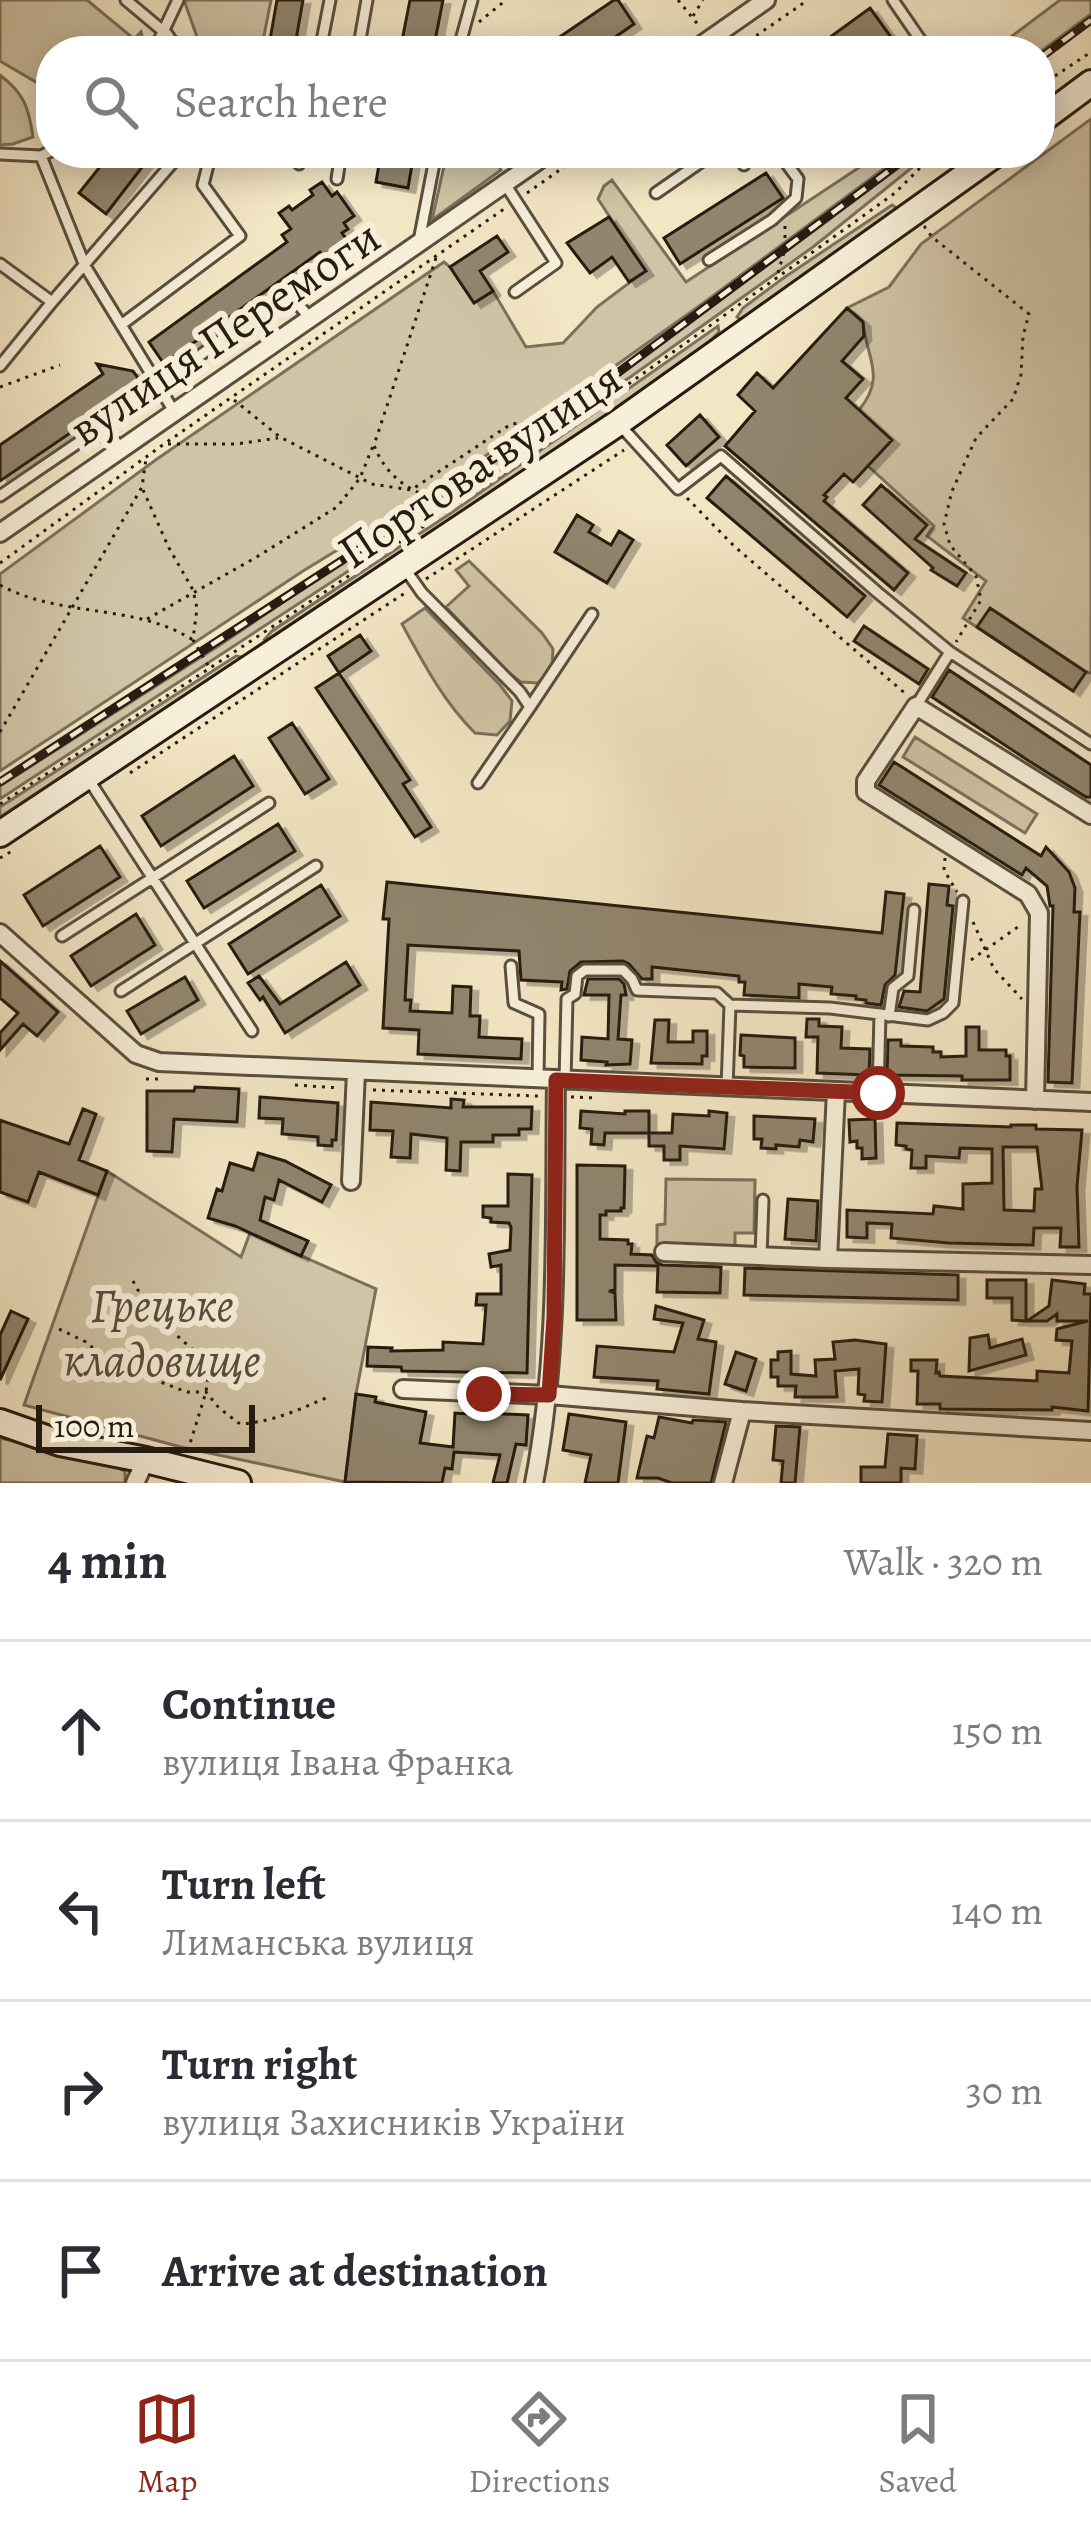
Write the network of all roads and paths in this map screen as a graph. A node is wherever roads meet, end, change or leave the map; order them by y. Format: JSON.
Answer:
{"nodes":[{"id":1,"x":126,"y":0,"type":"edge"},
{"id":2,"x":178,"y":0,"type":"edge"},
{"id":3,"x":330,"y":0,"type":"edge"},
{"id":4,"x":367,"y":0,"type":"edge"},
{"id":5,"x":472,"y":0,"type":"edge"},
{"id":6,"x":506,"y":0,"type":"edge"},
{"id":7,"x":678,"y":0,"type":"edge"},
{"id":8,"x":703,"y":0,"type":"edge"},
{"id":9,"x":766,"y":0,"type":"edge"},
{"id":10,"x":808,"y":0,"type":"edge"},
{"id":11,"x":893,"y":0,"type":"edge"},
{"id":12,"x":692,"y":17,"type":"junction"},
{"id":13,"x":165,"y":32,"type":"junction"},
{"id":14,"x":163,"y":36,"type":"edge"},
{"id":15,"x":168,"y":36,"type":"edge"},
{"id":16,"x":323,"y":36,"type":"edge"},
{"id":17,"x":361,"y":36,"type":"edge"},
{"id":18,"x":462,"y":36,"type":"joint"},
{"id":19,"x":707,"y":36,"type":"edge"},
{"id":20,"x":724,"y":36,"type":"edge"},
{"id":21,"x":756,"y":36,"type":"edge"},
{"id":22,"x":918,"y":36,"type":"edge"},
{"id":23,"x":1091,"y":52,"type":"edge"},
{"id":24,"x":1055,"y":76,"type":"edge"},
{"id":25,"x":1091,"y":83,"type":"edge"},
{"id":26,"x":1055,"y":110,"type":"edge"},
{"id":27,"x":0,"y":154,"type":"edge"},
{"id":28,"x":36,"y":154,"type":"edge"},
{"id":29,"x":51,"y":168,"type":"edge"},
{"id":30,"x":168,"y":168,"type":"edge"},
{"id":31,"x":207,"y":168,"type":"edge"},
{"id":32,"x":339,"y":168,"type":"edge"},
{"id":33,"x":433,"y":168,"type":"edge"},
{"id":34,"x":522,"y":168,"type":"edge"},
{"id":35,"x":528,"y":168,"type":"edge"},
{"id":36,"x":556,"y":168,"type":"edge"},
{"id":37,"x":693,"y":168,"type":"edge"},
{"id":38,"x":790,"y":168,"type":"edge"},
{"id":39,"x":920,"y":168,"type":"edge"},
{"id":40,"x":976,"y":168,"type":"edge"},
{"id":41,"x":524,"y":171,"type":"junction"},
{"id":42,"x":337,"y":178,"type":"dead end"},
{"id":43,"x":510,"y":192,"type":"junction"},
{"id":44,"x":656,"y":193,"type":"dead end"},
{"id":45,"x":895,"y":193,"type":"junction"},
{"id":46,"x":784,"y":210,"type":"junction"},
{"id":47,"x":915,"y":212,"type":"junction"},
{"id":48,"x":418,"y":246,"type":"junction"},
{"id":49,"x":437,"y":256,"type":"junction"},
{"id":50,"x":709,"y":260,"type":"dead end"},
{"id":51,"x":0,"y":264,"type":"edge"},
{"id":52,"x":85,"y":266,"type":"junction"},
{"id":53,"x":777,"y":277,"type":"junction"},
{"id":54,"x":515,"y":292,"type":"dead end"},
{"id":55,"x":52,"y":302,"type":"junction"},
{"id":56,"x":311,"y":320,"type":"junction"},
{"id":57,"x":121,"y":325,"type":"junction"},
{"id":58,"x":60,"y":365,"type":"dead end"},
{"id":59,"x":0,"y":366,"type":"edge"},
{"id":60,"x":158,"y":385,"type":"junction"},
{"id":61,"x":0,"y":387,"type":"edge"},
{"id":62,"x":232,"y":398,"type":"junction"},
{"id":63,"x":175,"y":413,"type":"junction"},
{"id":64,"x":618,"y":423,"type":"junction"},
{"id":65,"x":554,"y":436,"type":"junction"},
{"id":66,"x":280,"y":437,"type":"junction"},
{"id":67,"x":636,"y":442,"type":"junction"},
{"id":68,"x":164,"y":444,"type":"junction"},
{"id":69,"x":374,"y":445,"type":"junction"},
{"id":70,"x":125,"y":447,"type":"junction"},
{"id":71,"x":146,"y":458,"type":"junction"},
{"id":72,"x":360,"y":478,"type":"junction"},
{"id":73,"x":142,"y":487,"type":"junction"},
{"id":74,"x":678,"y":489,"type":"junction"},
{"id":75,"x":411,"y":490,"type":"junction"},
{"id":76,"x":0,"y":496,"type":"edge"},
{"id":77,"x":444,"y":514,"type":"junction"},
{"id":78,"x":0,"y":533,"type":"edge"},
{"id":79,"x":0,"y":563,"type":"edge"},
{"id":80,"x":410,"y":576,"type":"junction"},
{"id":81,"x":0,"y":585,"type":"edge"},
{"id":82,"x":193,"y":590,"type":"junction"},
{"id":83,"x":73,"y":607,"type":"junction"},
{"id":84,"x":592,"y":614,"type":"dead end"},
{"id":85,"x":147,"y":619,"type":"junction"},
{"id":86,"x":193,"y":640,"type":"junction"},
{"id":87,"x":950,"y":652,"type":"junction"},
{"id":88,"x":210,"y":668,"type":"junction"},
{"id":89,"x":916,"y":706,"type":"junction"},
{"id":90,"x":530,"y":707,"type":"junction"},
{"id":91,"x":0,"y":732,"type":"edge"},
{"id":92,"x":1091,"y":744,"type":"edge"},
{"id":93,"x":478,"y":783,"type":"dead end"},
{"id":94,"x":92,"y":785,"type":"junction"},
{"id":95,"x":269,"y":803,"type":"dead end"},
{"id":96,"x":0,"y":804,"type":"edge"},
{"id":97,"x":1091,"y":815,"type":"edge"},
{"id":98,"x":10,"y":840,"type":"edge"},
{"id":99,"x":947,"y":844,"type":"junction"},
{"id":100,"x":0,"y":858,"type":"edge"},
{"id":101,"x":316,"y":866,"type":"dead end"},
{"id":102,"x":152,"y":878,"type":"junction"},
{"id":103,"x":963,"y":901,"type":"junction"},
{"id":104,"x":914,"y":910,"type":"dead end"},
{"id":105,"x":1039,"y":913,"type":"junction"},
{"id":106,"x":0,"y":933,"type":"edge"},
{"id":107,"x":62,"y":936,"type":"dead end"},
{"id":108,"x":195,"y":944,"type":"junction"},
{"id":109,"x":985,"y":948,"type":"junction"},
{"id":110,"x":511,"y":967,"type":"dead end"},
{"id":111,"x":956,"y":973,"type":"junction"},
{"id":112,"x":121,"y":991,"type":"dead end"},
{"id":113,"x":730,"y":1005,"type":"junction"},
{"id":114,"x":1035,"y":1013,"type":"junction"},
{"id":115,"x":884,"y":1015,"type":"junction"},
{"id":116,"x":251,"y":1031,"type":"dead end"},
{"id":117,"x":356,"y":1072,"type":"junction"},
{"id":118,"x":553,"y":1080,"type":"junction"},
{"id":119,"x":727,"y":1088,"type":"junction"},
{"id":120,"x":836,"y":1090,"type":"junction"},
{"id":121,"x":878,"y":1093,"type":"junction"},
{"id":122,"x":1035,"y":1100,"type":"junction"},
{"id":123,"x":1091,"y":1102,"type":"edge"},
{"id":124,"x":351,"y":1181,"type":"dead end"},
{"id":125,"x":763,"y":1200,"type":"dead end"},
{"id":126,"x":664,"y":1252,"type":"dead end"},
{"id":127,"x":761,"y":1256,"type":"junction"},
{"id":128,"x":829,"y":1259,"type":"junction"},
{"id":129,"x":1091,"y":1265,"type":"edge"},
{"id":130,"x":133,"y":1281,"type":"dead end"},
{"id":131,"x":59,"y":1329,"type":"dead end"},
{"id":132,"x":403,"y":1389,"type":"dead end"},
{"id":133,"x":206,"y":1392,"type":"junction"},
{"id":134,"x":549,"y":1395,"type":"junction"},
{"id":135,"x":330,"y":1396,"type":"dead end"},
{"id":136,"x":742,"y":1411,"type":"junction"},
{"id":137,"x":0,"y":1422,"type":"edge"},
{"id":138,"x":1091,"y":1431,"type":"edge"},
{"id":139,"x":182,"y":1469,"type":"junction"},
{"id":140,"x":141,"y":1471,"type":"edge"},
{"id":141,"x":238,"y":1483,"type":"edge"},
{"id":142,"x":534,"y":1483,"type":"edge"},
{"id":143,"x":723,"y":1483,"type":"edge"}],
"edges":[{"from":1,"to":13,"type":"lane"},
{"from":2,"to":13,"type":"lane"},
{"from":3,"to":16,"type":"lane"},
{"from":4,"to":17,"type":"lane"},
{"from":5,"to":18,"type":"lane"},
{"from":6,"to":18,"type":"path"},
{"from":7,"to":12,"type":"path"},
{"from":8,"to":12,"type":"path"},
{"from":9,"to":20,"type":"street"},
{"from":10,"to":21,"type":"path"},
{"from":11,"to":22,"type":"lane"},
{"from":12,"to":19,"type":"path"},
{"from":13,"to":14,"type":"lane"},
{"from":13,"to":15,"type":"lane"},
{"from":23,"to":24,"type":"path"},
{"from":25,"to":26,"type":"main road"},
{"from":27,"to":28,"type":"lane"},
{"from":29,"to":52,"type":"lane"},
{"from":30,"to":52,"type":"lane"},
{"from":31,"to":57,"type":"lane"},
{"from":32,"to":42,"type":"lane"},
{"from":33,"to":48,"type":"lane"},
{"from":34,"to":41,"type":"lane"},
{"from":35,"to":41,"type":"street","name":"вулиця Перемоги"},
{"from":36,"to":43,"type":"path"},
{"from":37,"to":44,"type":"lane"},
{"from":38,"to":46,"type":"lane"},
{"from":39,"to":45,"type":"path"},
{"from":40,"to":47,"type":"main road","name":"Портова вулиця"},
{"from":41,"to":43,"type":"street","name":"вулиця Перемоги"},
{"from":43,"to":48,"type":"street","name":"вулиця Перемоги"},
{"from":43,"to":49,"type":"path"},
{"from":43,"to":54,"type":"lane"},
{"from":45,"to":47,"type":"path"},
{"from":45,"to":53,"type":"path"},
{"from":46,"to":50,"type":"lane"},
{"from":46,"to":53,"type":"path"},
{"from":47,"to":64,"type":"main road","name":"Портова вулиця"},
{"from":47,"to":87,"type":"path"},
{"from":48,"to":56,"type":"street","name":"вулиця Перемоги"},
{"from":49,"to":62,"type":"path"},
{"from":49,"to":69,"type":"path"},
{"from":51,"to":55,"type":"lane"},
{"from":52,"to":55,"type":"lane"},
{"from":52,"to":57,"type":"lane"},
{"from":53,"to":65,"type":"path"},
{"from":55,"to":59,"type":"lane"},
{"from":56,"to":60,"type":"lane"},
{"from":56,"to":63,"type":"street","name":"вулиця Перемоги"},
{"from":57,"to":60,"type":"lane"},
{"from":58,"to":61,"type":"path"},
{"from":60,"to":63,"type":"lane"},
{"from":62,"to":66,"type":"path"},
{"from":62,"to":68,"type":"path"},
{"from":63,"to":70,"type":"street","name":"вулиця Перемоги"},
{"from":64,"to":67,"type":"lane"},
{"from":64,"to":80,"type":"main road","name":"Портова вулиця"},
{"from":65,"to":75,"type":"path"},
{"from":65,"to":77,"type":"path"},
{"from":66,"to":68,"type":"path"},
{"from":66,"to":72,"type":"path"},
{"from":67,"to":74,"type":"lane"},
{"from":67,"to":80,"type":"path"},
{"from":68,"to":71,"type":"path"},
{"from":69,"to":72,"type":"path"},
{"from":69,"to":75,"type":"path"},
{"from":70,"to":76,"type":"lane"},
{"from":70,"to":78,"type":"street","name":"вулиця Перемоги"},
{"from":71,"to":73,"type":"path"},
{"from":71,"to":79,"type":"path"},
{"from":72,"to":75,"type":"path"},
{"from":72,"to":82,"type":"path"},
{"from":73,"to":82,"type":"path"},
{"from":73,"to":83,"type":"path"},
{"from":74,"to":87,"type":"lane"},
{"from":74,"to":89,"type":"path"},
{"from":75,"to":77,"type":"path"},
{"from":77,"to":88,"type":"path"},
{"from":80,"to":90,"type":"lane"},
{"from":80,"to":94,"type":"main road","name":"Портова вулиця"},
{"from":80,"to":94,"type":"path"},
{"from":81,"to":83,"type":"path"},
{"from":82,"to":85,"type":"path"},
{"from":82,"to":86,"type":"path"},
{"from":83,"to":85,"type":"path"},
{"from":83,"to":91,"type":"path"},
{"from":84,"to":90,"type":"lane"},
{"from":85,"to":86,"type":"path"},
{"from":86,"to":88,"type":"path"},
{"from":87,"to":89,"type":"lane"},
{"from":87,"to":92,"type":"lane"},
{"from":88,"to":96,"type":"path"},
{"from":89,"to":97,"type":"street"},
{"from":89,"to":99,"type":"street"},
{"from":90,"to":93,"type":"lane"},
{"from":94,"to":98,"type":"main road","name":"Портова вулиця"},
{"from":94,"to":102,"type":"lane"},
{"from":95,"to":102,"type":"lane"},
{"from":98,"to":100,"type":"path"},
{"from":99,"to":103,"type":"path"},
{"from":99,"to":105,"type":"street"},
{"from":101,"to":108,"type":"lane"},
{"from":102,"to":107,"type":"lane"},
{"from":102,"to":108,"type":"lane"},
{"from":103,"to":109,"type":"path"},
{"from":103,"to":111,"type":"lane"},
{"from":104,"to":115,"type":"lane"},
{"from":105,"to":109,"type":"path"},
{"from":105,"to":114,"type":"street"},
{"from":106,"to":117,"type":"street"},
{"from":108,"to":112,"type":"lane"},
{"from":108,"to":116,"type":"lane"},
{"from":109,"to":111,"type":"path"},
{"from":109,"to":114,"type":"path"},
{"from":110,"to":118,"type":"lane"},
{"from":111,"to":115,"type":"lane"},
{"from":113,"to":115,"type":"lane"},
{"from":113,"to":118,"type":"lane"},
{"from":113,"to":119,"type":"lane"},
{"from":114,"to":122,"type":"street"},
{"from":115,"to":121,"type":"lane"},
{"from":117,"to":118,"type":"street"},
{"from":117,"to":124,"type":"street"},
{"from":118,"to":119,"type":"street"},
{"from":118,"to":134,"type":"street"},
{"from":119,"to":120,"type":"street"},
{"from":120,"to":121,"type":"street"},
{"from":120,"to":128,"type":"street"},
{"from":121,"to":122,"type":"street"},
{"from":122,"to":123,"type":"street"},
{"from":125,"to":127,"type":"lane"},
{"from":126,"to":127,"type":"street"},
{"from":127,"to":128,"type":"street"},
{"from":128,"to":129,"type":"street"},
{"from":130,"to":133,"type":"path"},
{"from":131,"to":133,"type":"path"},
{"from":132,"to":134,"type":"street"},
{"from":133,"to":135,"type":"path"},
{"from":133,"to":139,"type":"path"},
{"from":134,"to":136,"type":"street"},
{"from":134,"to":142,"type":"street"},
{"from":136,"to":138,"type":"street"},
{"from":136,"to":143,"type":"street"},
{"from":137,"to":140,"type":"main road"},
{"from":139,"to":140,"type":"main road"},
{"from":139,"to":141,"type":"main road"}]}
